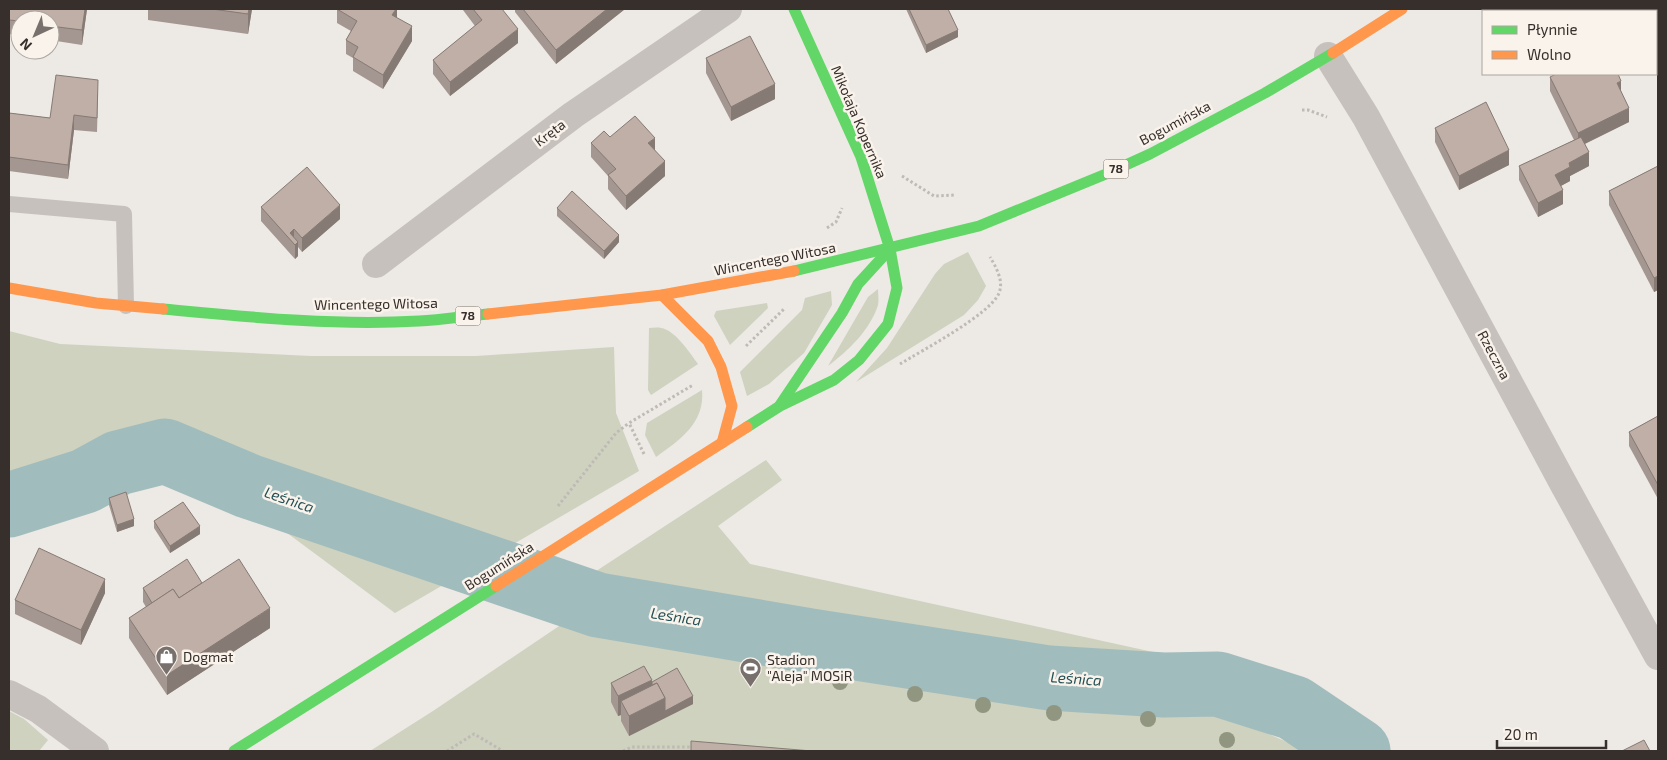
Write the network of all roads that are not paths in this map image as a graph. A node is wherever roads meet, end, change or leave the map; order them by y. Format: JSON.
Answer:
{"nodes":[{"id":1,"x":728,"y":9,"type":"edge"},
{"id":2,"x":794,"y":9,"type":"edge"},
{"id":3,"x":1402,"y":9,"type":"edge"},
{"id":4,"x":1328,"y":56,"type":"junction"},
{"id":5,"x":9,"y":204,"type":"edge"},
{"id":6,"x":890,"y":249,"type":"junction"},
{"id":7,"x":376,"y":264,"type":"dead end"},
{"id":8,"x":9,"y":288,"type":"edge"},
{"id":9,"x":662,"y":295,"type":"junction"},
{"id":10,"x":126,"y":306,"type":"junction"},
{"id":11,"x":780,"y":406,"type":"junction"},
{"id":12,"x":722,"y":443,"type":"junction"},
{"id":13,"x":1658,"y":656,"type":"edge"},
{"id":14,"x":9,"y":694,"type":"edge"},
{"id":15,"x":95,"y":751,"type":"edge"},
{"id":16,"x":234,"y":751,"type":"edge"}],
"edges":[{"from":1,"to":7,"type":"street","name":"Kręta"},
{"from":2,"to":6,"type":"street","name":"Mikołaja Kopernika"},
{"from":3,"to":4,"type":"street","name":"Bogumińska","number":"78"},
{"from":4,"to":6,"type":"street","name":"Bogumińska","number":"78"},
{"from":4,"to":13,"type":"street","name":"Rzeczna"},
{"from":5,"to":10,"type":"lane"},
{"from":6,"to":9,"type":"street","name":"Wincentego Witosa","number":"78"},
{"from":6,"to":11,"type":"street","name":"Bogumińska"},
{"from":6,"to":11,"type":"street","name":"Bogumińska"},
{"from":8,"to":10,"type":"street","name":"Wincentego Witosa","number":"78"},
{"from":9,"to":10,"type":"street","name":"Wincentego Witosa","number":"78"},
{"from":9,"to":12,"type":"street"},
{"from":11,"to":12,"type":"street","name":"Bogumińska"},
{"from":12,"to":16,"type":"street","name":"Bogumińska"},
{"from":14,"to":15,"type":"street"}]}
